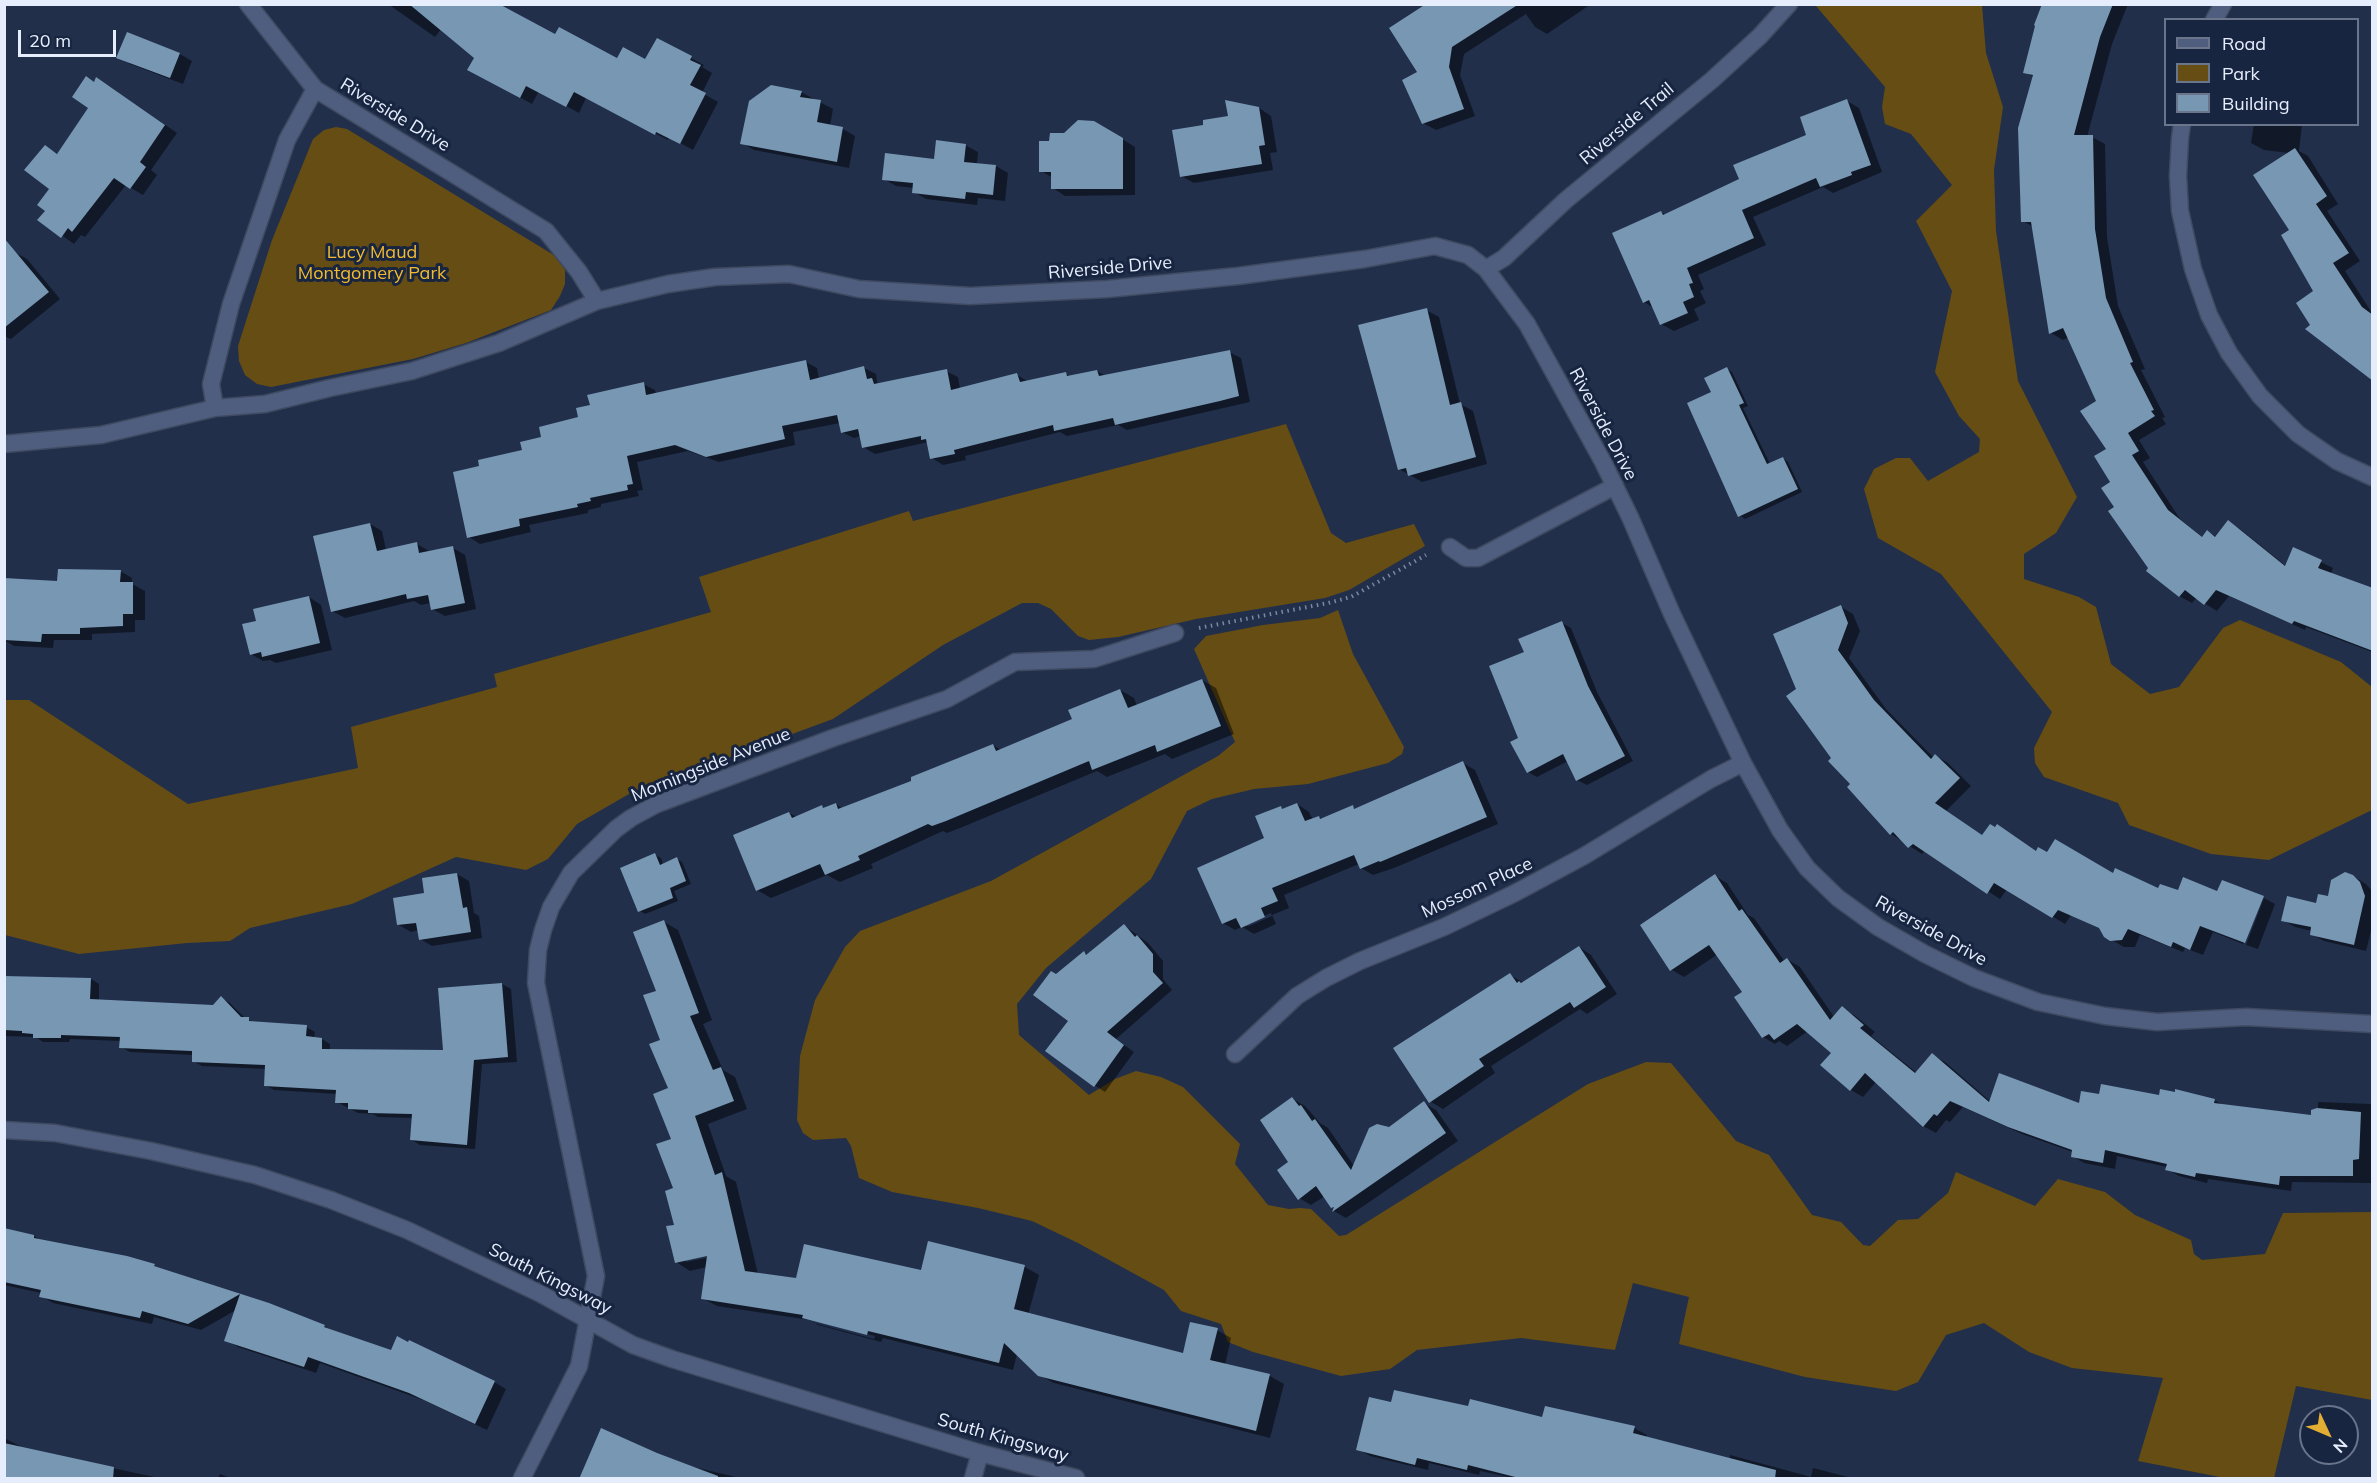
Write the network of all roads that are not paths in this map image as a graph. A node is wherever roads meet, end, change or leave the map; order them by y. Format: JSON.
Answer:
{"nodes":[{"id":1,"x":249,"y":4,"type":"edge"},
{"id":2,"x":1789,"y":4,"type":"edge"},
{"id":3,"x":2223,"y":4,"type":"edge"},
{"id":4,"x":2215,"y":18,"type":"edge"},
{"id":5,"x":315,"y":89,"type":"junction"},
{"id":6,"x":2182,"y":126,"type":"edge"},
{"id":7,"x":1486,"y":269,"type":"junction"},
{"id":8,"x":597,"y":301,"type":"junction"},
{"id":9,"x":215,"y":408,"type":"junction"},
{"id":10,"x":4,"y":444,"type":"edge"},
{"id":11,"x":2373,"y":477,"type":"edge"},
{"id":12,"x":1615,"y":486,"type":"junction"},
{"id":13,"x":1450,"y":547,"type":"dead end"},
{"id":14,"x":1175,"y":633,"type":"road end"},
{"id":15,"x":1743,"y":763,"type":"junction"},
{"id":16,"x":2373,"y":1024,"type":"edge"},
{"id":17,"x":1235,"y":1054,"type":"dead end"},
{"id":18,"x":4,"y":1130,"type":"edge"},
{"id":19,"x":589,"y":1320,"type":"junction"},
{"id":20,"x":980,"y":1453,"type":"junction"},
{"id":21,"x":522,"y":1479,"type":"edge"},
{"id":22,"x":973,"y":1479,"type":"edge"},
{"id":23,"x":1076,"y":1479,"type":"edge"}],
"edges":[{"from":1,"to":5,"type":"street"},
{"from":2,"to":7,"type":"street","name":"Riverside Trail"},
{"from":3,"to":4,"type":"street"},
{"from":5,"to":8,"type":"street","name":"Riverside Drive"},
{"from":5,"to":9,"type":"street","name":"Riverside Drive"},
{"from":6,"to":11,"type":"street"},
{"from":7,"to":8,"type":"street","name":"Riverside Drive"},
{"from":7,"to":12,"type":"street","name":"Riverside Drive"},
{"from":8,"to":9,"type":"street","name":"Riverside Drive"},
{"from":9,"to":10,"type":"street","name":"Riverside Drive"},
{"from":12,"to":13,"type":"street"},
{"from":12,"to":15,"type":"street","name":"Riverside Drive"},
{"from":14,"to":19,"type":"street","name":"Morningside Avenue"},
{"from":15,"to":16,"type":"street","name":"Riverside Drive"},
{"from":15,"to":17,"type":"street","name":"Mossom Place"},
{"from":18,"to":19,"type":"street","name":"South Kingsway"},
{"from":19,"to":20,"type":"street","name":"South Kingsway"},
{"from":19,"to":21,"type":"street","name":"Morningside Avenue"},
{"from":20,"to":22,"type":"street"},
{"from":20,"to":23,"type":"street","name":"South Kingsway"}]}
